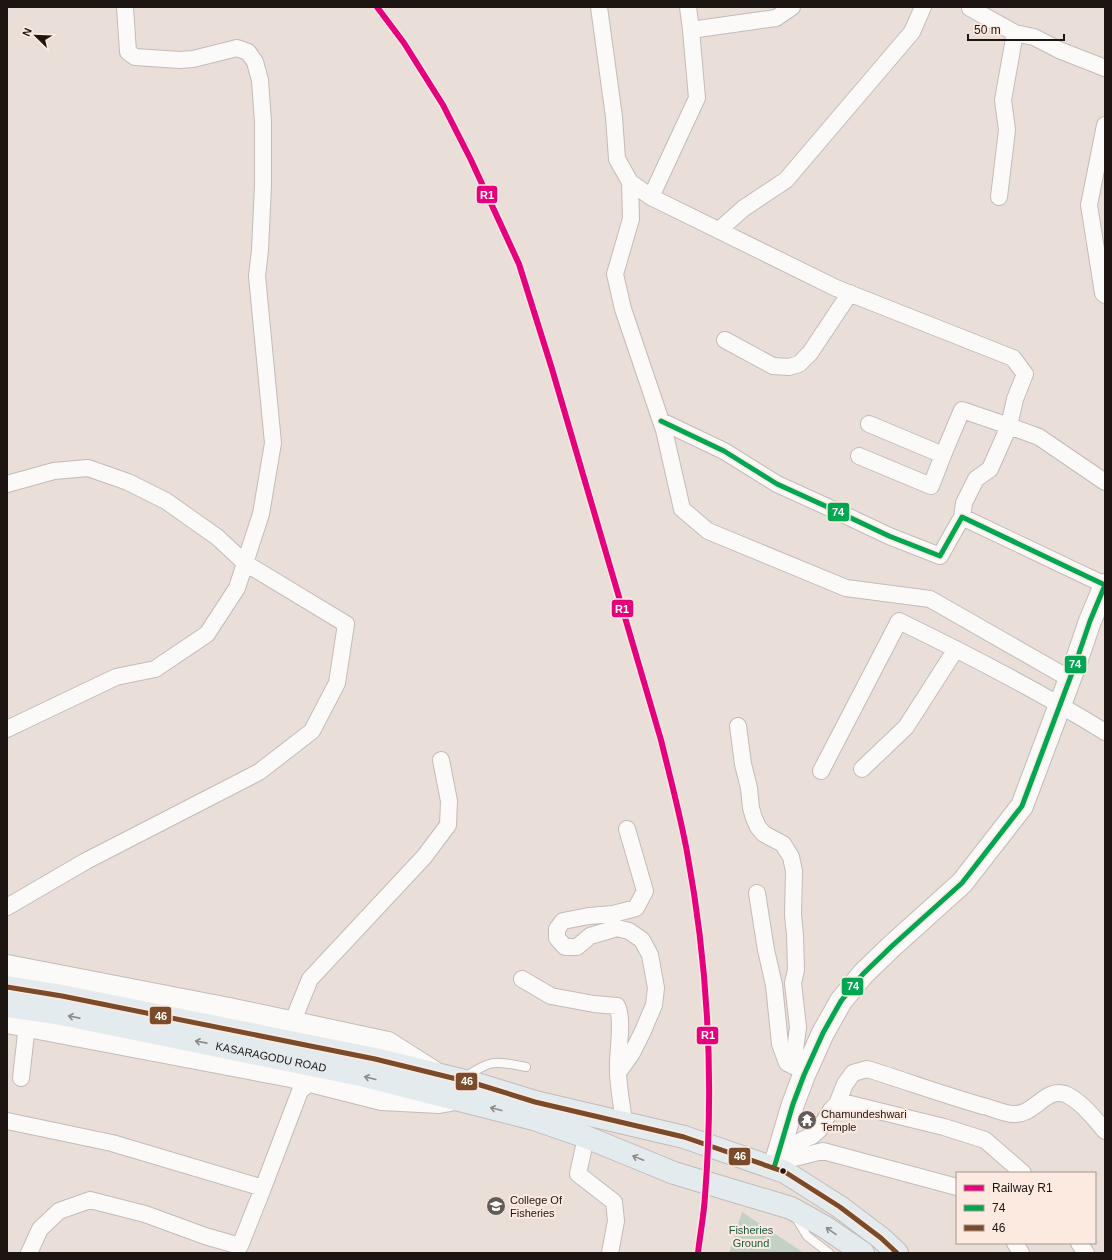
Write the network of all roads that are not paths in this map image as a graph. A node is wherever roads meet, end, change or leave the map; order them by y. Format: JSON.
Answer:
{"nodes":[{"id":1,"x":125,"y":7,"type":"edge"},
{"id":2,"x":599,"y":7,"type":"edge"},
{"id":3,"x":688,"y":7,"type":"edge"},
{"id":4,"x":792,"y":7,"type":"edge"},
{"id":5,"x":923,"y":7,"type":"edge"},
{"id":6,"x":970,"y":7,"type":"edge"},
{"id":7,"x":691,"y":30,"type":"junction"},
{"id":8,"x":1015,"y":33,"type":"junction"},
{"id":9,"x":1105,"y":68,"type":"edge"},
{"id":10,"x":1105,"y":125,"type":"edge"},
{"id":11,"x":630,"y":182,"type":"junction"},
{"id":12,"x":651,"y":197,"type":"junction"},
{"id":13,"x":999,"y":197,"type":"dead end"},
{"id":14,"x":719,"y":230,"type":"junction"},
{"id":15,"x":850,"y":293,"type":"junction"},
{"id":16,"x":1105,"y":295,"type":"edge"},
{"id":17,"x":725,"y":340,"type":"dead end"},
{"id":18,"x":661,"y":421,"type":"junction"},
{"id":19,"x":869,"y":424,"type":"dead end"},
{"id":20,"x":1009,"y":426,"type":"junction"},
{"id":21,"x":943,"y":455,"type":"junction"},
{"id":22,"x":859,"y":456,"type":"dead end"},
{"id":23,"x":1105,"y":482,"type":"edge"},
{"id":24,"x":7,"y":484,"type":"edge"},
{"id":25,"x":962,"y":516,"type":"junction"},
{"id":26,"x":245,"y":563,"type":"junction"},
{"id":27,"x":1105,"y":585,"type":"edge"},
{"id":28,"x":956,"y":649,"type":"junction"},
{"id":29,"x":1070,"y":679,"type":"junction"},
{"id":30,"x":1060,"y":705,"type":"junction"},
{"id":31,"x":738,"y":726,"type":"dead end"},
{"id":32,"x":7,"y":730,"type":"edge"},
{"id":33,"x":1105,"y":732,"type":"edge"},
{"id":34,"x":441,"y":760,"type":"dead end"},
{"id":35,"x":862,"y":769,"type":"dead end"},
{"id":36,"x":821,"y":771,"type":"dead end"},
{"id":37,"x":627,"y":829,"type":"dead end"},
{"id":38,"x":757,"y":892,"type":"dead end"},
{"id":39,"x":7,"y":907,"type":"edge"},
{"id":40,"x":7,"y":966,"type":"edge"},
{"id":41,"x":522,"y":980,"type":"dead end"},
{"id":42,"x":7,"y":987,"type":"edge"},
{"id":43,"x":7,"y":1006,"type":"edge"},
{"id":44,"x":292,"y":1023,"type":"junction"},
{"id":45,"x":17,"y":1024,"type":"edge"},
{"id":46,"x":526,"y":1067,"type":"dead end"},
{"id":47,"x":798,"y":1070,"type":"junction"},
{"id":48,"x":434,"y":1073,"type":"junction"},
{"id":49,"x":618,"y":1073,"type":"junction"},
{"id":50,"x":21,"y":1078,"type":"dead end"},
{"id":51,"x":301,"y":1083,"type":"junction"},
{"id":52,"x":458,"y":1089,"type":"junction"},
{"id":53,"x":837,"y":1104,"type":"junction"},
{"id":54,"x":7,"y":1121,"type":"edge"},
{"id":55,"x":624,"y":1122,"type":"junction"},
{"id":56,"x":1105,"y":1131,"type":"edge"},
{"id":57,"x":815,"y":1133,"type":"junction"},
{"id":58,"x":586,"y":1137,"type":"junction"},
{"id":59,"x":823,"y":1151,"type":"junction"},
{"id":60,"x":765,"y":1165,"type":"junction"},
{"id":61,"x":1022,"y":1172,"type":"edge"},
{"id":62,"x":956,"y":1187,"type":"edge"},
{"id":63,"x":263,"y":1188,"type":"junction"},
{"id":64,"x":791,"y":1208,"type":"junction"},
{"id":65,"x":1016,"y":1244,"type":"edge"},
{"id":66,"x":1079,"y":1244,"type":"edge"},
{"id":67,"x":29,"y":1253,"type":"edge"},
{"id":68,"x":610,"y":1253,"type":"edge"},
{"id":69,"x":830,"y":1253,"type":"edge"},
{"id":70,"x":863,"y":1253,"type":"edge"},
{"id":71,"x":897,"y":1253,"type":"edge"},
{"id":72,"x":1022,"y":1253,"type":"edge"},
{"id":73,"x":1086,"y":1253,"type":"edge"}],
"edges":[{"from":1,"to":26,"type":"street"},
{"from":2,"to":11,"type":"street"},
{"from":3,"to":7,"type":"street"},
{"from":4,"to":7,"type":"street"},
{"from":5,"to":14,"type":"street"},
{"from":6,"to":8,"type":"street"},
{"from":7,"to":12,"type":"street"},
{"from":8,"to":9,"type":"street"},
{"from":8,"to":13,"type":"street"},
{"from":10,"to":16,"type":"street"},
{"from":11,"to":12,"type":"street"},
{"from":11,"to":18,"type":"street"},
{"from":12,"to":14,"type":"street"},
{"from":14,"to":15,"type":"street"},
{"from":15,"to":17,"type":"street"},
{"from":15,"to":20,"type":"street"},
{"from":18,"to":25,"type":"street"},
{"from":18,"to":29,"type":"street"},
{"from":19,"to":21,"type":"street"},
{"from":20,"to":21,"type":"street"},
{"from":20,"to":23,"type":"street"},
{"from":20,"to":25,"type":"street"},
{"from":21,"to":22,"type":"street"},
{"from":24,"to":26,"type":"street"},
{"from":25,"to":27,"type":"street"},
{"from":26,"to":32,"type":"street"},
{"from":26,"to":39,"type":"street"},
{"from":27,"to":29,"type":"street"},
{"from":28,"to":30,"type":"street"},
{"from":28,"to":35,"type":"street"},
{"from":28,"to":36,"type":"street"},
{"from":29,"to":30,"type":"street"},
{"from":30,"to":33,"type":"street"},
{"from":30,"to":47,"type":"street"},
{"from":31,"to":47,"type":"street"},
{"from":34,"to":44,"type":"street"},
{"from":37,"to":49,"type":"street"},
{"from":38,"to":47,"type":"street"},
{"from":40,"to":44,"type":"street"},
{"from":41,"to":49,"type":"street"},
{"from":42,"to":48,"type":"highway","name":"KASARAGODU ROAD"},
{"from":52,"to":43,"type":"highway","name":"KASARAGODU ROAD","one_way":true},
{"from":44,"to":48,"type":"street"},
{"from":45,"to":50,"type":"street"},
{"from":45,"to":51,"type":"street"},
{"from":46,"to":52,"type":"lane"},
{"from":47,"to":60,"type":"street"},
{"from":48,"to":52,"type":"highway","name":"KASARAGODU ROAD"},
{"from":49,"to":55,"type":"street"},
{"from":51,"to":52,"type":"street"},
{"from":51,"to":63,"type":"street"},
{"from":52,"to":55,"type":"highway","name":"KASARAGODU ROAD"},
{"from":58,"to":52,"type":"highway","name":"KASARAGODU ROAD","one_way":true},
{"from":53,"to":56,"type":"street"},
{"from":53,"to":57,"type":"street"},
{"from":53,"to":61,"type":"street"},
{"from":54,"to":63,"type":"street"},
{"from":55,"to":60,"type":"highway","name":"KASARAGODU ROAD"},
{"from":57,"to":59,"type":"street"},
{"from":57,"to":60,"type":"street"},
{"from":64,"to":58,"type":"highway","name":"KASARAGODU ROAD","one_way":true},
{"from":58,"to":68,"type":"street"},
{"from":59,"to":60,"type":"street"},
{"from":59,"to":62,"type":"street"},
{"from":60,"to":71,"type":"highway","name":"KASARAGODU ROAD"},
{"from":63,"to":67,"type":"street"},
{"from":64,"to":69,"type":"lane"},
{"from":70,"to":64,"type":"highway","name":"KASARAGODU ROAD","one_way":true},
{"from":65,"to":72,"type":"street"},
{"from":66,"to":73,"type":"street"}]}
